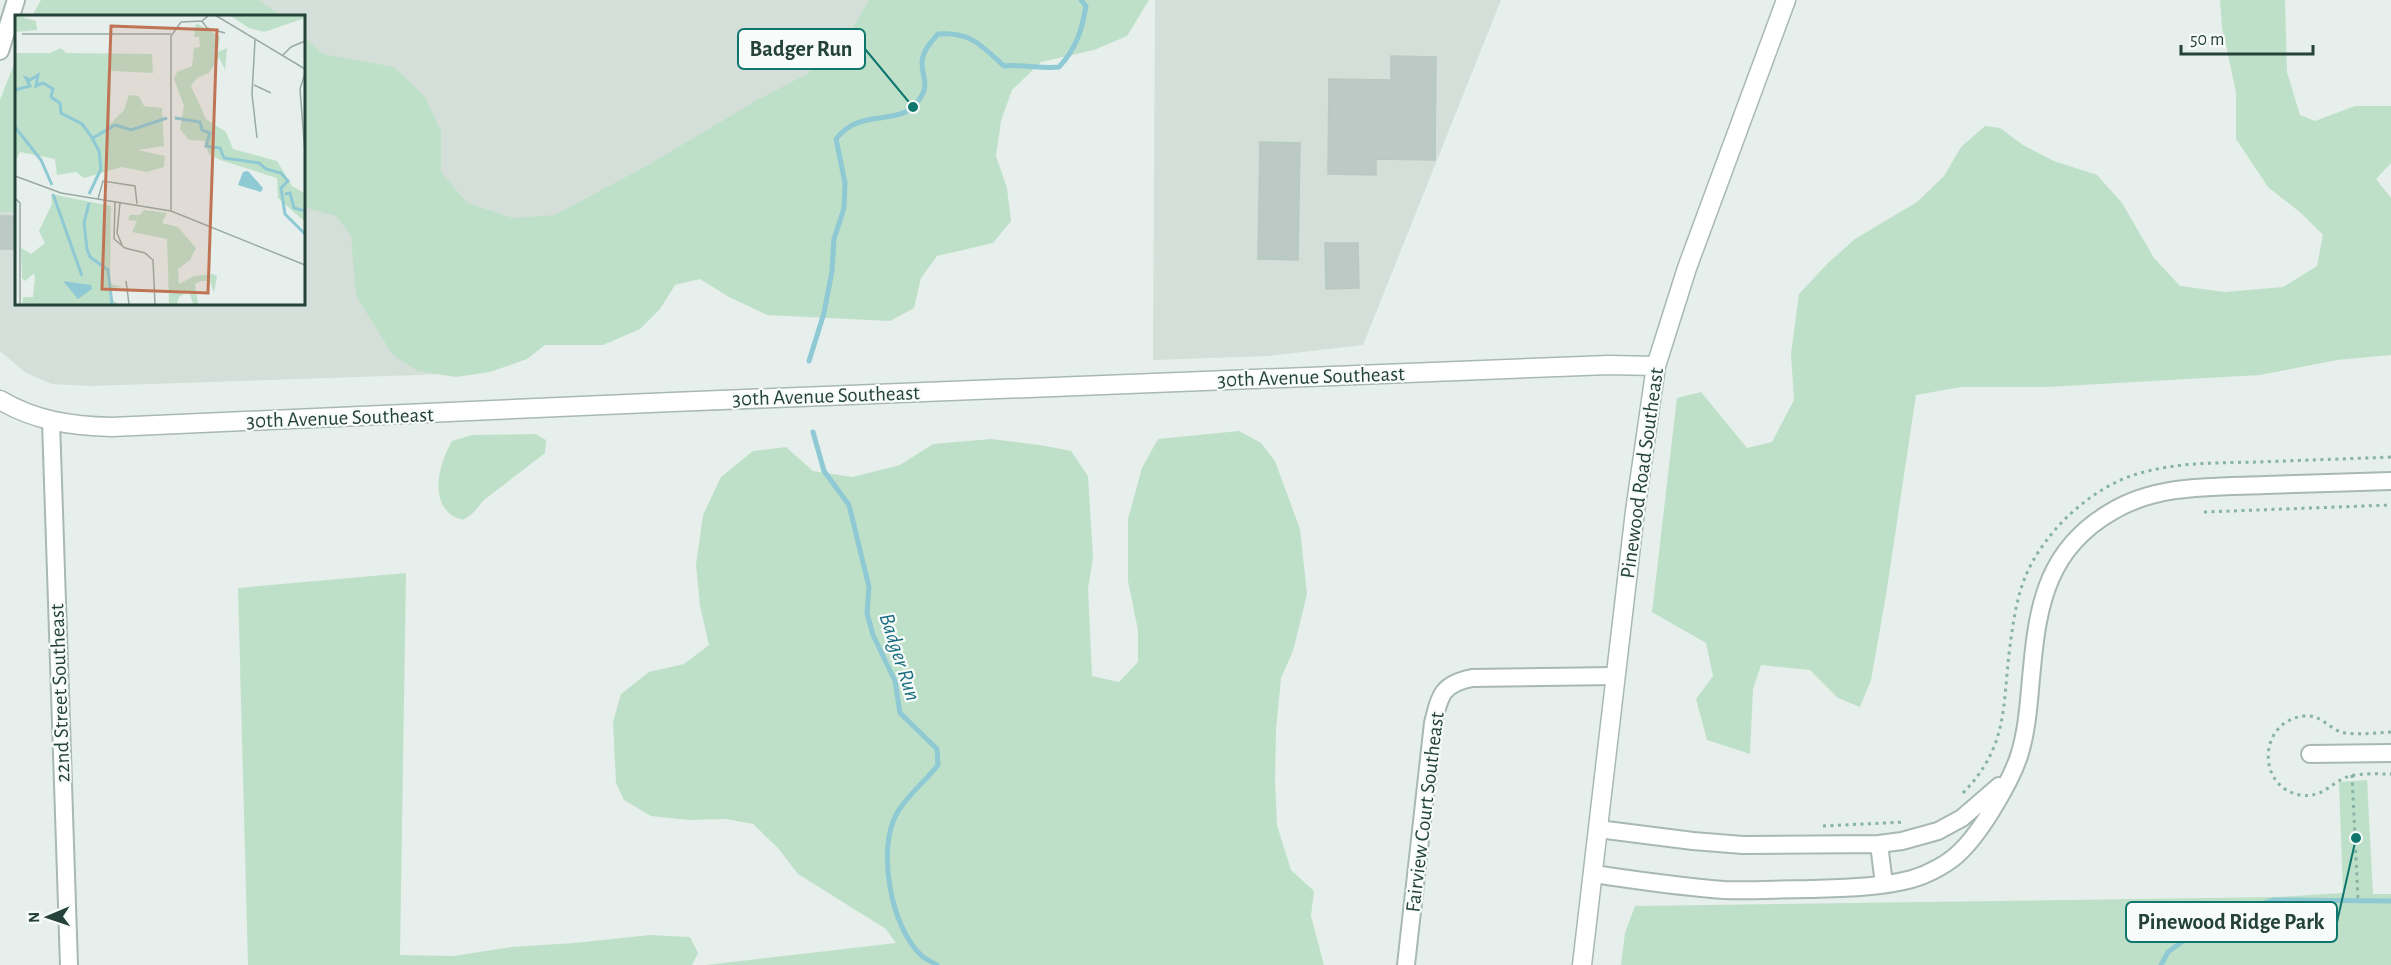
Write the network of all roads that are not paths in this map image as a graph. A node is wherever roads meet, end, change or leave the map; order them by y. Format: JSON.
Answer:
{"nodes":[{"id":1,"x":16,"y":0,"type":"edge"},
{"id":2,"x":1786,"y":0,"type":"edge"},
{"id":3,"x":0,"y":51,"type":"edge"},
{"id":4,"x":1656,"y":366,"type":"junction"},
{"id":5,"x":0,"y":400,"type":"edge"},
{"id":6,"x":51,"y":421,"type":"junction"},
{"id":7,"x":2391,"y":481,"type":"edge"},
{"id":8,"x":1616,"y":676,"type":"junction"},
{"id":9,"x":2391,"y":753,"type":"edge"},
{"id":10,"x":2310,"y":754,"type":"dead end"},
{"id":11,"x":2013,"y":773,"type":"junction"},
{"id":12,"x":1598,"y":829,"type":"junction"},
{"id":13,"x":1879,"y":844,"type":"junction"},
{"id":14,"x":1593,"y":874,"type":"junction"},
{"id":15,"x":1884,"y":884,"type":"junction"},
{"id":16,"x":69,"y":965,"type":"edge"},
{"id":17,"x":1406,"y":965,"type":"edge"},
{"id":18,"x":1582,"y":965,"type":"edge"}],
"edges":[{"from":1,"to":3,"type":"street"},
{"from":2,"to":4,"type":"street","name":"Pinewood Road Southeast"},
{"from":4,"to":6,"type":"street","name":"30th Avenue Southeast"},
{"from":4,"to":8,"type":"street","name":"Pinewood Road Southeast"},
{"from":5,"to":6,"type":"street","name":"30th Avenue Southeast"},
{"from":6,"to":16,"type":"street","name":"22nd Street Southeast"},
{"from":7,"to":11,"type":"street"},
{"from":8,"to":12,"type":"street","name":"Pinewood Road Southeast"},
{"from":8,"to":17,"type":"street","name":"Fairview Court Southeast"},
{"from":9,"to":10,"type":"street"},
{"from":11,"to":13,"type":"street"},
{"from":11,"to":15,"type":"street"},
{"from":12,"to":13,"type":"street"},
{"from":12,"to":14,"type":"street","name":"Pinewood Road Southeast"},
{"from":13,"to":15,"type":"street"},
{"from":14,"to":15,"type":"street"},
{"from":14,"to":18,"type":"street","name":"Pinewood Road Southeast"}]}
